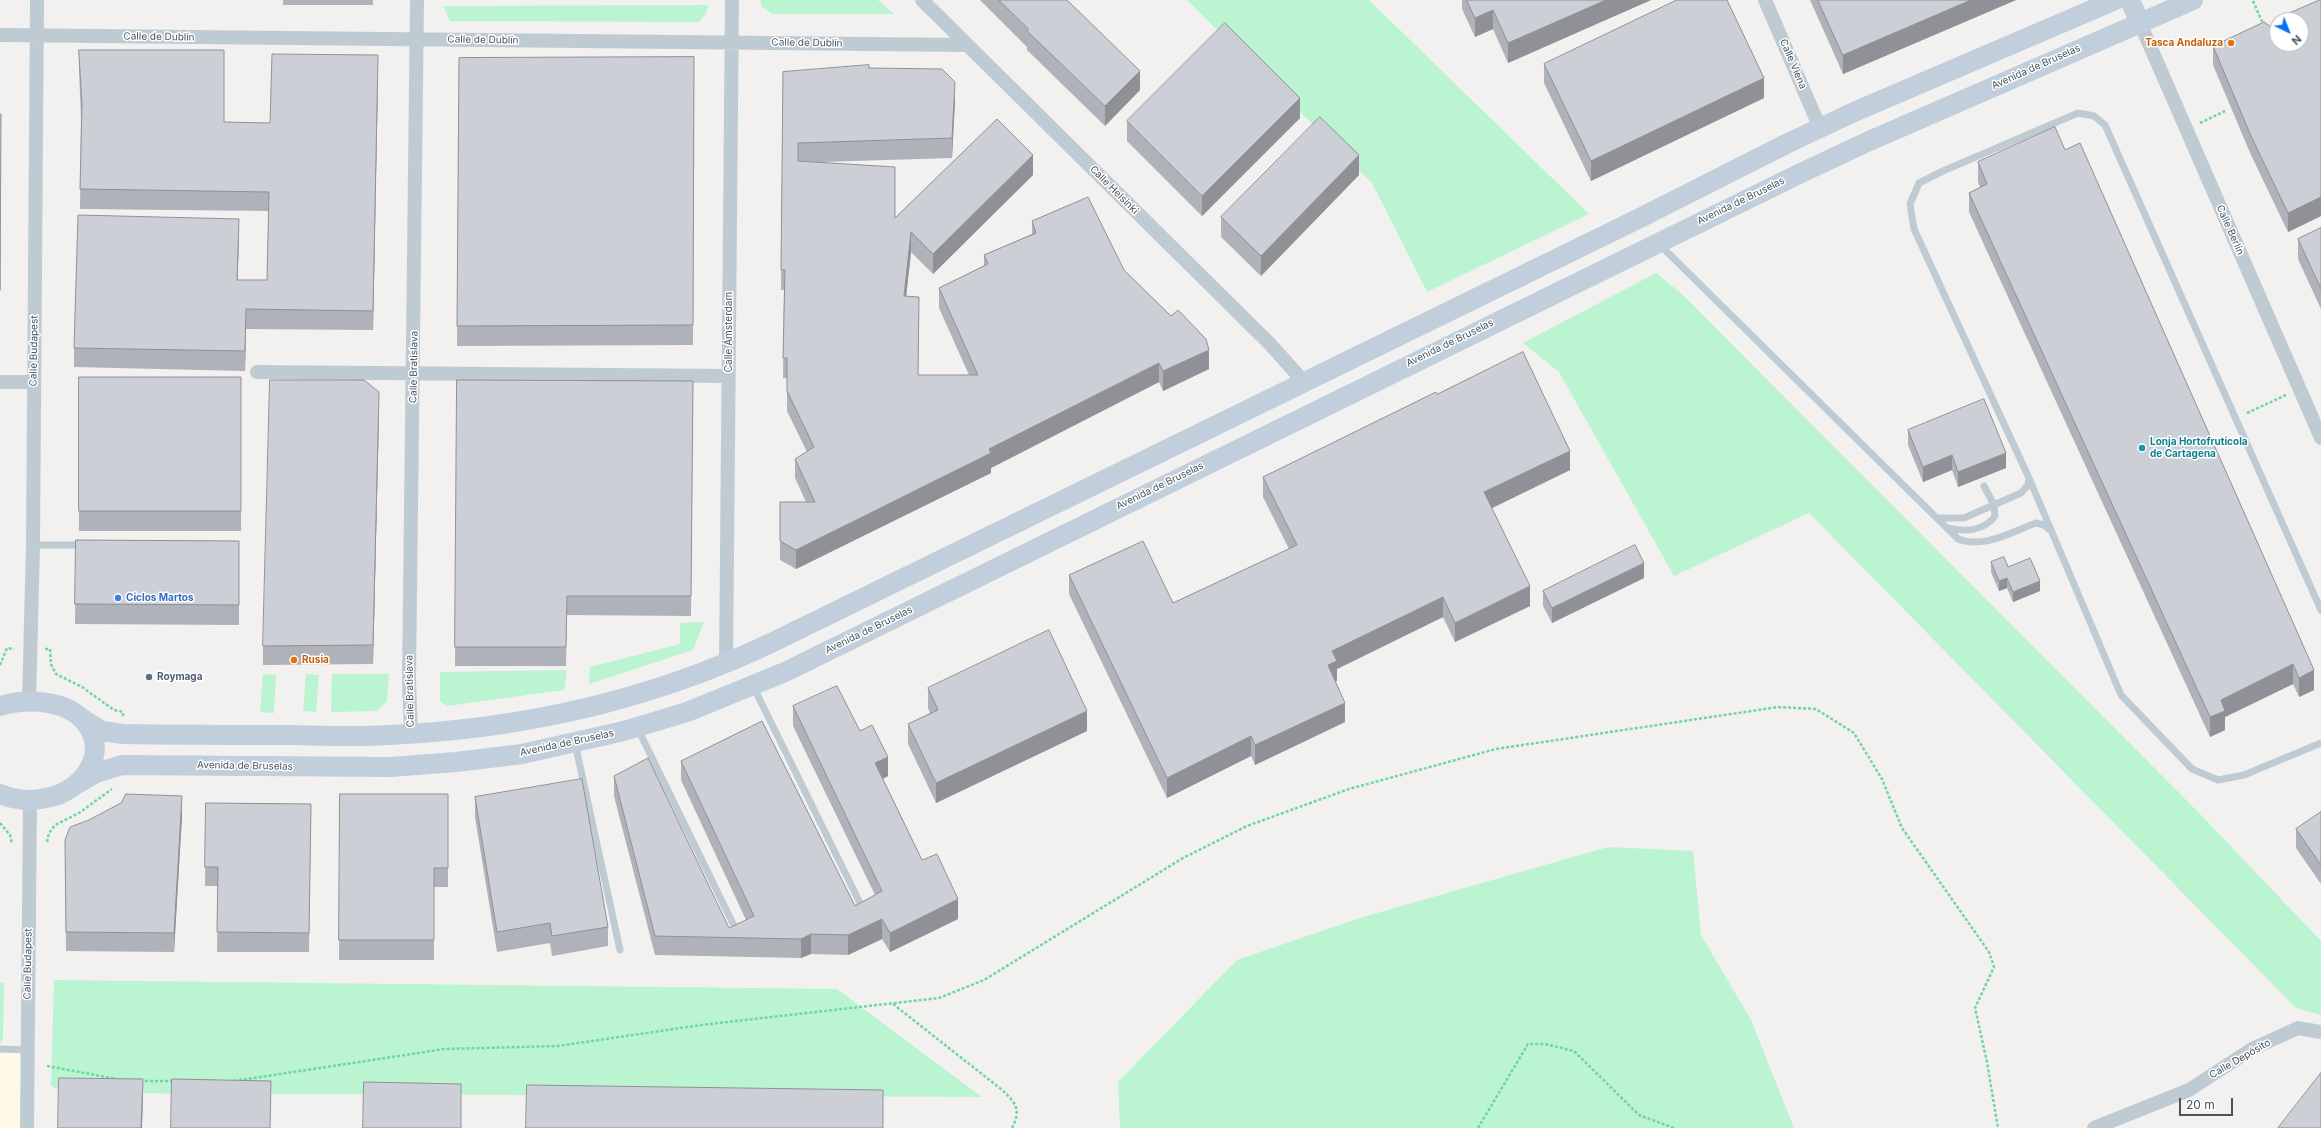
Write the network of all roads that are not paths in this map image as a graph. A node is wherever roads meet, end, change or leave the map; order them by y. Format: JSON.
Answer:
{"nodes":[{"id":1,"x":37,"y":0,"type":"edge"},
{"id":2,"x":417,"y":0,"type":"edge"},
{"id":3,"x":732,"y":0,"type":"edge"},
{"id":4,"x":922,"y":0,"type":"edge"},
{"id":5,"x":1765,"y":0,"type":"edge"},
{"id":6,"x":2115,"y":0,"type":"edge"},
{"id":7,"x":2130,"y":0,"type":"edge"},
{"id":8,"x":2193,"y":0,"type":"edge"},
{"id":9,"x":2140,"y":23,"type":"junction"},
{"id":10,"x":0,"y":36,"type":"edge"},
{"id":11,"x":36,"y":36,"type":"junction"},
{"id":12,"x":417,"y":39,"type":"junction"},
{"id":13,"x":731,"y":43,"type":"junction"},
{"id":14,"x":966,"y":45,"type":"junction"},
{"id":15,"x":1820,"y":128,"type":"junction"},
{"id":16,"x":1833,"y":157,"type":"junction"},
{"id":17,"x":1642,"y":217,"type":"junction"},
{"id":18,"x":1657,"y":242,"type":"junction"},
{"id":19,"x":257,"y":372,"type":"dead end"},
{"id":20,"x":414,"y":372,"type":"junction"},
{"id":21,"x":728,"y":376,"type":"junction"},
{"id":22,"x":0,"y":382,"type":"edge"},
{"id":23,"x":34,"y":382,"type":"junction"},
{"id":24,"x":1304,"y":382,"type":"junction"},
{"id":25,"x":1318,"y":408,"type":"junction"},
{"id":26,"x":2321,"y":438,"type":"edge"},
{"id":27,"x":2029,"y":478,"type":"junction"},
{"id":28,"x":1984,"y":486,"type":"dead end"},
{"id":29,"x":1994,"y":505,"type":"junction"},
{"id":30,"x":1938,"y":518,"type":"junction"},
{"id":31,"x":1948,"y":528,"type":"junction"},
{"id":32,"x":2052,"y":532,"type":"junction"},
{"id":33,"x":33,"y":545,"type":"junction"},
{"id":34,"x":89,"y":545,"type":"edge"},
{"id":35,"x":2321,"y":610,"type":"edge"},
{"id":36,"x":726,"y":664,"type":"junction"},
{"id":37,"x":744,"y":690,"type":"junction"},
{"id":38,"x":29,"y":701,"type":"junction"},
{"id":39,"x":0,"y":706,"type":"edge"},
{"id":40,"x":81,"y":718,"type":"junction"},
{"id":41,"x":637,"y":727,"type":"junction"},
{"id":42,"x":411,"y":734,"type":"junction"},
{"id":43,"x":575,"y":743,"type":"junction"},
{"id":44,"x":2321,"y":743,"type":"edge"},
{"id":45,"x":412,"y":766,"type":"junction"},
{"id":46,"x":78,"y":783,"type":"junction"},
{"id":47,"x":0,"y":794,"type":"edge"},
{"id":48,"x":30,"y":800,"type":"junction"},
{"id":49,"x":864,"y":911,"type":"edge"},
{"id":50,"x":739,"y":936,"type":"edge"},
{"id":51,"x":620,"y":950,"type":"dead end"},
{"id":52,"x":2321,"y":1032,"type":"edge"},
{"id":53,"x":0,"y":1049,"type":"edge"},
{"id":54,"x":28,"y":1050,"type":"junction"},
{"id":55,"x":27,"y":1128,"type":"edge"},
{"id":56,"x":2094,"y":1128,"type":"edge"}],
"edges":[{"from":1,"to":11,"type":"street","name":"Calle Budapest"},
{"from":2,"to":12,"type":"street","name":"Calle Bratislava"},
{"from":3,"to":13,"type":"street","name":"Calle Ámsterdam"},
{"from":4,"to":14,"type":"street","name":"Calle Helsinki"},
{"from":5,"to":15,"type":"street","name":"Calle Viena"},
{"from":6,"to":15,"type":"main road"},
{"from":7,"to":9,"type":"main road"},
{"from":8,"to":9,"type":"main road","name":"Avenida de Bruselas"},
{"from":9,"to":16,"type":"main road","name":"Avenida de Bruselas"},
{"from":9,"to":26,"type":"street","name":"Calle Berlín"},
{"from":10,"to":11,"type":"street","name":"Calle de Dublín"},
{"from":11,"to":12,"type":"street","name":"Calle de Dublín"},
{"from":11,"to":23,"type":"street","name":"Calle Budapest"},
{"from":12,"to":13,"type":"street","name":"Calle de Dublín"},
{"from":12,"to":20,"type":"street","name":"Calle Bratislava"},
{"from":13,"to":14,"type":"street","name":"Calle de Dublín"},
{"from":13,"to":21,"type":"street","name":"Calle Ámsterdam"},
{"from":14,"to":24,"type":"street","name":"Calle Helsinki"},
{"from":15,"to":16,"type":"main road"},
{"from":15,"to":17,"type":"main road"},
{"from":16,"to":18,"type":"main road","name":"Avenida de Bruselas"},
{"from":17,"to":18,"type":"main road"},
{"from":17,"to":24,"type":"main road"},
{"from":18,"to":25,"type":"main road","name":"Avenida de Bruselas"},
{"from":18,"to":30,"type":"lane"},
{"from":19,"to":20,"type":"street"},
{"from":20,"to":21,"type":"street"},
{"from":20,"to":42,"type":"street","name":"Calle Bratislava"},
{"from":21,"to":36,"type":"street","name":"Calle Ámsterdam"},
{"from":22,"to":23,"type":"street"},
{"from":23,"to":33,"type":"street","name":"Calle Budapest"},
{"from":24,"to":25,"type":"main road"},
{"from":24,"to":36,"type":"main road"},
{"from":25,"to":37,"type":"main road","name":"Avenida de Bruselas"},
{"from":27,"to":29,"type":"lane"},
{"from":27,"to":32,"type":"lane"},
{"from":27,"to":35,"type":"lane"},
{"from":28,"to":29,"type":"lane"},
{"from":29,"to":30,"type":"lane"},
{"from":29,"to":31,"type":"lane"},
{"from":30,"to":31,"type":"lane"},
{"from":31,"to":32,"type":"lane"},
{"from":32,"to":44,"type":"lane"},
{"from":33,"to":34,"type":"lane"},
{"from":33,"to":38,"type":"street","name":"Calle Budapest"},
{"from":36,"to":37,"type":"main road"},
{"from":36,"to":42,"type":"main road"},
{"from":37,"to":41,"type":"main road","name":"Avenida de Bruselas"},
{"from":37,"to":49,"type":"lane"},
{"from":38,"to":39,"type":"main road"},
{"from":38,"to":40,"type":"main road"},
{"from":40,"to":42,"type":"main road"},
{"from":40,"to":46,"type":"main road"},
{"from":41,"to":43,"type":"main road","name":"Avenida de Bruselas"},
{"from":41,"to":50,"type":"lane"},
{"from":42,"to":45,"type":"main road"},
{"from":43,"to":45,"type":"main road","name":"Avenida de Bruselas"},
{"from":43,"to":51,"type":"lane"},
{"from":45,"to":46,"type":"main road","name":"Avenida de Bruselas"},
{"from":46,"to":48,"type":"main road","name":"Avenida de Bruselas"},
{"from":47,"to":48,"type":"main road","name":"Avenida de Bruselas"},
{"from":48,"to":54,"type":"street","name":"Calle Budapest"},
{"from":52,"to":56,"type":"street","name":"Calle Depósito"},
{"from":53,"to":54,"type":"lane"},
{"from":54,"to":55,"type":"street","name":"Calle Budapest"}]}
